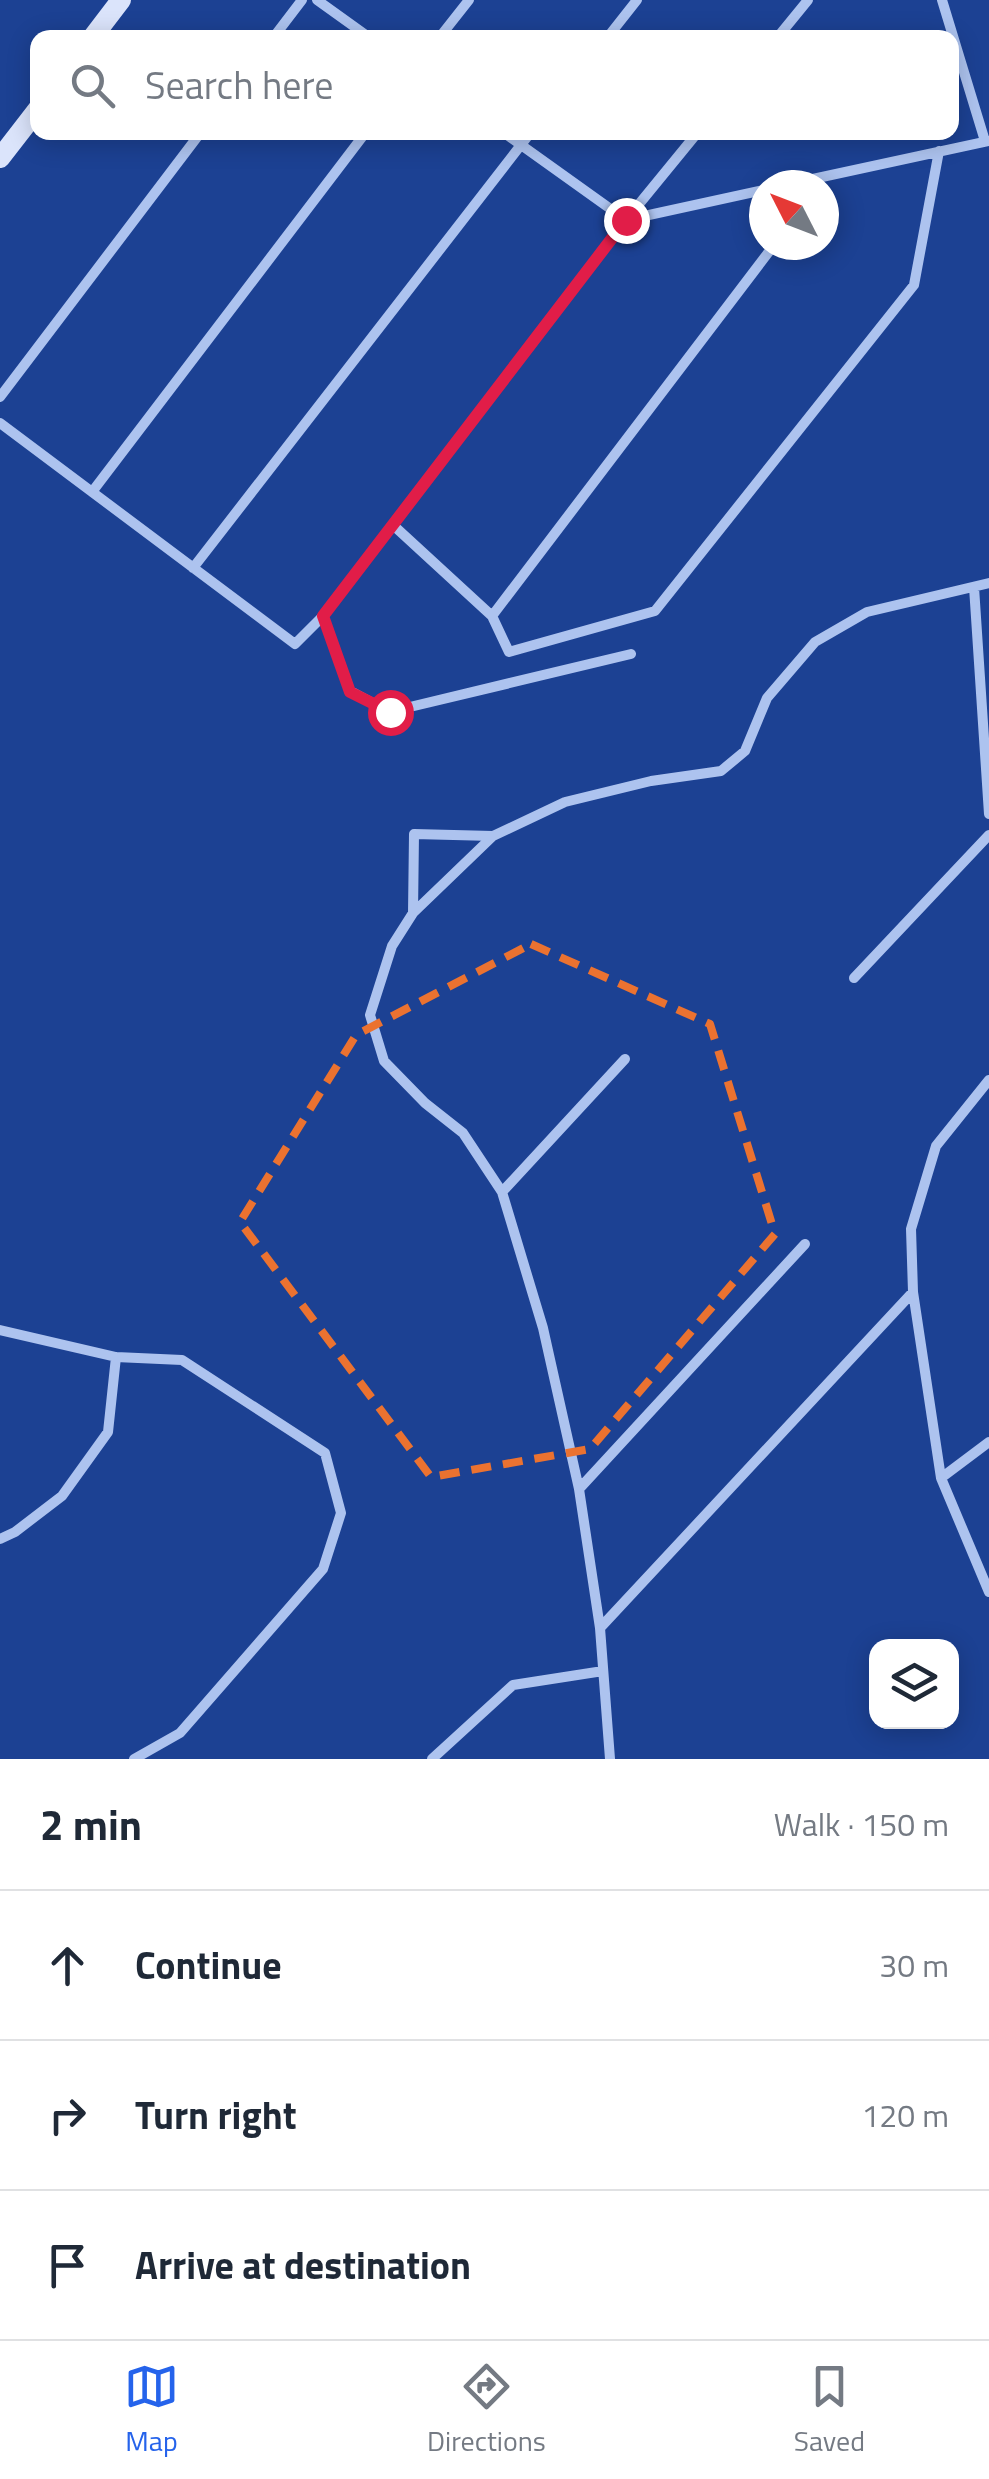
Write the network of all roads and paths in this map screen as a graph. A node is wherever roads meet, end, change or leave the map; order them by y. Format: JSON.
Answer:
{"nodes":[{"id":1,"x":121,"y":0,"type":"edge"},
{"id":2,"x":302,"y":0,"type":"edge"},
{"id":3,"x":317,"y":0,"type":"edge"},
{"id":4,"x":468,"y":0,"type":"edge"},
{"id":5,"x":638,"y":0,"type":"edge"},
{"id":6,"x":808,"y":0,"type":"edge"},
{"id":7,"x":942,"y":0,"type":"edge"},
{"id":8,"x":98,"y":30,"type":"edge"},
{"id":9,"x":279,"y":30,"type":"edge"},
{"id":10,"x":359,"y":30,"type":"edge"},
{"id":11,"x":445,"y":30,"type":"edge"},
{"id":12,"x":614,"y":30,"type":"edge"},
{"id":13,"x":784,"y":30,"type":"edge"},
{"id":14,"x":952,"y":30,"type":"edge"},
{"id":15,"x":959,"y":53,"type":"edge"},
{"id":16,"x":30,"y":119,"type":"edge"},
{"id":17,"x":195,"y":140,"type":"edge"},
{"id":18,"x":360,"y":140,"type":"edge"},
{"id":19,"x":514,"y":140,"type":"edge"},
{"id":20,"x":525,"y":140,"type":"edge"},
{"id":21,"x":691,"y":140,"type":"edge"},
{"id":22,"x":987,"y":141,"type":"edge"},
{"id":23,"x":521,"y":145,"type":"junction"},
{"id":24,"x":939,"y":151,"type":"junction"},
{"id":25,"x":0,"y":158,"type":"edge"},
{"id":26,"x":839,"y":176,"type":"edge"},
{"id":27,"x":749,"y":193,"type":"edge"},
{"id":28,"x":626,"y":220,"type":"junction"},
{"id":29,"x":763,"y":260,"type":"edge"},
{"id":30,"x":0,"y":397,"type":"edge"},
{"id":31,"x":0,"y":424,"type":"edge"},
{"id":32,"x":92,"y":492,"type":"junction"},
{"id":33,"x":393,"y":524,"type":"junction"},
{"id":34,"x":193,"y":568,"type":"junction"},
{"id":35,"x":989,"y":582,"type":"edge"},
{"id":36,"x":974,"y":587,"type":"junction"},
{"id":37,"x":323,"y":616,"type":"junction"},
{"id":38,"x":492,"y":616,"type":"junction"},
{"id":39,"x":631,"y":654,"type":"dead end"},
{"id":40,"x":989,"y":814,"type":"edge"},
{"id":41,"x":989,"y":835,"type":"edge"},
{"id":42,"x":493,"y":836,"type":"junction"},
{"id":43,"x":413,"y":913,"type":"junction"},
{"id":44,"x":854,"y":978,"type":"dead end"},
{"id":45,"x":624,"y":1059,"type":"dead end"},
{"id":46,"x":989,"y":1080,"type":"edge"},
{"id":47,"x":502,"y":1192,"type":"junction"},
{"id":48,"x":805,"y":1244,"type":"dead end"},
{"id":49,"x":913,"y":1292,"type":"junction"},
{"id":50,"x":0,"y":1330,"type":"edge"},
{"id":51,"x":116,"y":1357,"type":"junction"},
{"id":52,"x":989,"y":1442,"type":"edge"},
{"id":53,"x":941,"y":1478,"type":"junction"},
{"id":54,"x":578,"y":1488,"type":"junction"},
{"id":55,"x":0,"y":1539,"type":"edge"},
{"id":56,"x":989,"y":1592,"type":"edge"},
{"id":57,"x":600,"y":1628,"type":"junction"},
{"id":58,"x":603,"y":1671,"type":"junction"},
{"id":59,"x":134,"y":1759,"type":"edge"},
{"id":60,"x":432,"y":1759,"type":"edge"},
{"id":61,"x":610,"y":1759,"type":"edge"}],
"edges":[{"from":1,"to":8,"type":"street"},
{"from":2,"to":9,"type":"street"},
{"from":3,"to":10,"type":"street"},
{"from":4,"to":11,"type":"street"},
{"from":5,"to":12,"type":"street"},
{"from":6,"to":13,"type":"street"},
{"from":7,"to":14,"type":"street"},
{"from":15,"to":22,"type":"street"},
{"from":16,"to":25,"type":"street"},
{"from":17,"to":30,"type":"street"},
{"from":18,"to":32,"type":"street"},
{"from":19,"to":23,"type":"street"},
{"from":20,"to":23,"type":"street"},
{"from":21,"to":28,"type":"street"},
{"from":22,"to":24,"type":"street"},
{"from":23,"to":28,"type":"street"},
{"from":23,"to":34,"type":"street"},
{"from":24,"to":26,"type":"street"},
{"from":24,"to":38,"type":"street"},
{"from":27,"to":28,"type":"street"},
{"from":28,"to":33,"type":"street"},
{"from":29,"to":38,"type":"street"},
{"from":31,"to":32,"type":"street"},
{"from":32,"to":34,"type":"street"},
{"from":33,"to":37,"type":"street"},
{"from":33,"to":38,"type":"street"},
{"from":34,"to":37,"type":"street"},
{"from":35,"to":36,"type":"street"},
{"from":36,"to":40,"type":"street"},
{"from":36,"to":42,"type":"street"},
{"from":37,"to":39,"type":"street"},
{"from":41,"to":44,"type":"street"},
{"from":42,"to":43,"type":"street"},
{"from":42,"to":43,"type":"street"},
{"from":43,"to":47,"type":"street"},
{"from":45,"to":47,"type":"street"},
{"from":46,"to":49,"type":"street"},
{"from":47,"to":54,"type":"street"},
{"from":48,"to":54,"type":"street"},
{"from":49,"to":53,"type":"street"},
{"from":49,"to":57,"type":"street"},
{"from":50,"to":51,"type":"street"},
{"from":51,"to":55,"type":"street"},
{"from":51,"to":59,"type":"street"},
{"from":52,"to":53,"type":"street"},
{"from":53,"to":56,"type":"street"},
{"from":54,"to":57,"type":"street"},
{"from":57,"to":58,"type":"street"},
{"from":58,"to":60,"type":"street"},
{"from":58,"to":61,"type":"street"}]}
